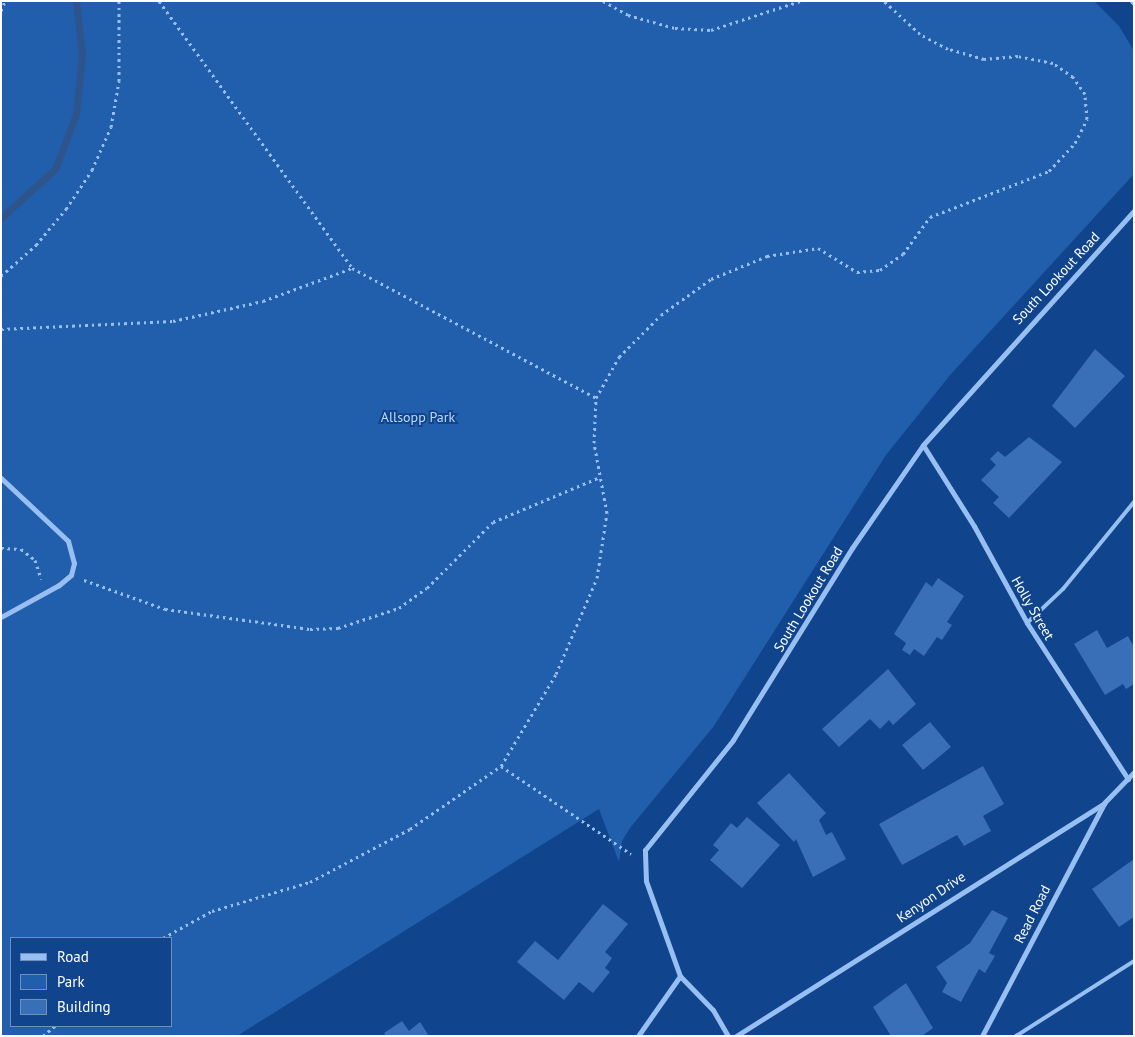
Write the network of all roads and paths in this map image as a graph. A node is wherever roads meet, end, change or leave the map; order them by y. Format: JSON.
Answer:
{"nodes":[{"id":1,"x":5,"y":1,"type":"edge"},
{"id":2,"x":119,"y":1,"type":"edge"},
{"id":3,"x":159,"y":1,"type":"edge"},
{"id":4,"x":602,"y":1,"type":"edge"},
{"id":5,"x":800,"y":1,"type":"edge"},
{"id":6,"x":884,"y":1,"type":"edge"},
{"id":7,"x":1,"y":11,"type":"edge"},
{"id":8,"x":1134,"y":211,"type":"edge"},
{"id":9,"x":352,"y":268,"type":"junction"},
{"id":10,"x":1,"y":276,"type":"edge"},
{"id":11,"x":1,"y":329,"type":"edge"},
{"id":12,"x":596,"y":398,"type":"junction"},
{"id":13,"x":923,"y":445,"type":"junction"},
{"id":14,"x":600,"y":477,"type":"junction"},
{"id":15,"x":1,"y":478,"type":"edge"},
{"id":16,"x":1134,"y":502,"type":"edge"},
{"id":17,"x":1,"y":548,"type":"edge"},
{"id":18,"x":71,"y":575,"type":"junction"},
{"id":19,"x":46,"y":592,"type":"junction"},
{"id":20,"x":1,"y":617,"type":"edge"},
{"id":21,"x":1027,"y":623,"type":"junction"},
{"id":22,"x":501,"y":766,"type":"junction"},
{"id":23,"x":1134,"y":772,"type":"edge"},
{"id":24,"x":1128,"y":780,"type":"junction"},
{"id":25,"x":1104,"y":804,"type":"junction"},
{"id":26,"x":643,"y":862,"type":"junction"},
{"id":27,"x":165,"y":937,"type":"edge"},
{"id":28,"x":1134,"y":961,"type":"edge"},
{"id":29,"x":680,"y":976,"type":"junction"},
{"id":30,"x":54,"y":1027,"type":"edge"},
{"id":31,"x":43,"y":1036,"type":"edge"},
{"id":32,"x":638,"y":1036,"type":"edge"},
{"id":33,"x":728,"y":1036,"type":"edge"},
{"id":34,"x":736,"y":1036,"type":"edge"},
{"id":35,"x":982,"y":1036,"type":"edge"},
{"id":36,"x":1016,"y":1036,"type":"edge"}],
"edges":[{"from":1,"to":7,"type":"path"},
{"from":2,"to":10,"type":"path"},
{"from":3,"to":9,"type":"path"},
{"from":4,"to":5,"type":"path"},
{"from":6,"to":12,"type":"path"},
{"from":8,"to":13,"type":"street","name":"South Lookout Road"},
{"from":9,"to":11,"type":"path"},
{"from":9,"to":12,"type":"path"},
{"from":12,"to":14,"type":"path"},
{"from":13,"to":21,"type":"street","name":"Holly Street"},
{"from":13,"to":26,"type":"street","name":"South Lookout Road"},
{"from":14,"to":18,"type":"path"},
{"from":14,"to":22,"type":"path"},
{"from":15,"to":18,"type":"street"},
{"from":16,"to":21,"type":"lane"},
{"from":17,"to":19,"type":"path"},
{"from":18,"to":19,"type":"street"},
{"from":19,"to":20,"type":"street"},
{"from":21,"to":24,"type":"street","name":"Holly Street"},
{"from":22,"to":26,"type":"path"},
{"from":22,"to":27,"type":"path"},
{"from":23,"to":24,"type":"street","name":"Kenyon Drive"},
{"from":24,"to":25,"type":"street","name":"Kenyon Drive"},
{"from":25,"to":34,"type":"street","name":"Kenyon Drive"},
{"from":25,"to":35,"type":"street","name":"Read Road"},
{"from":26,"to":29,"type":"street"},
{"from":28,"to":36,"type":"lane"},
{"from":29,"to":32,"type":"street"},
{"from":29,"to":33,"type":"street"},
{"from":30,"to":31,"type":"path"}]}
